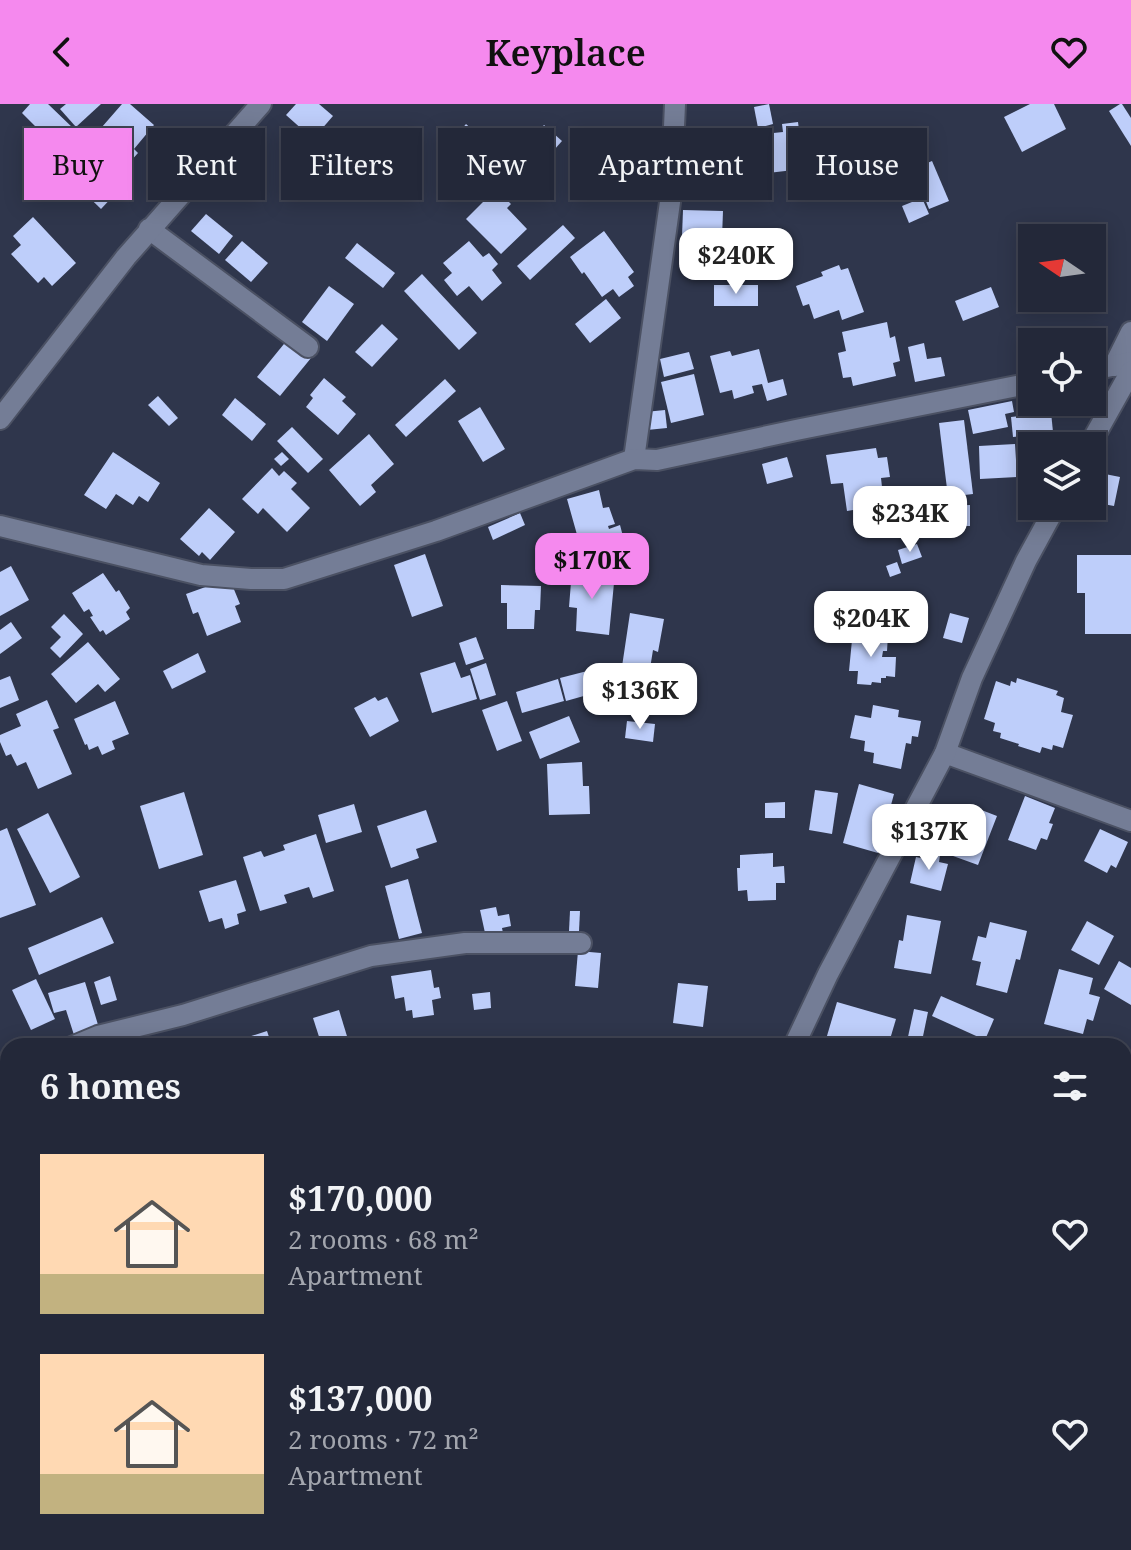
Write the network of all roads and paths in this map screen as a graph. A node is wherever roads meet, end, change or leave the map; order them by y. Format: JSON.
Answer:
{"nodes":[{"id":1,"x":261,"y":104,"type":"edge"},
{"id":2,"x":675,"y":104,"type":"edge"},
{"id":3,"x":149,"y":229,"type":"junction"},
{"id":4,"x":1131,"y":332,"type":"edge"},
{"id":5,"x":308,"y":347,"type":"dead end"},
{"id":6,"x":1125,"y":366,"type":"edge"},
{"id":7,"x":1018,"y":386,"type":"edge"},
{"id":8,"x":0,"y":419,"type":"edge"},
{"id":9,"x":1095,"y":432,"type":"edge"},
{"id":10,"x":634,"y":459,"type":"junction"},
{"id":11,"x":1048,"y":520,"type":"edge"},
{"id":12,"x":0,"y":526,"type":"edge"},
{"id":13,"x":945,"y":753,"type":"junction"},
{"id":14,"x":1131,"y":821,"type":"edge"},
{"id":15,"x":581,"y":943,"type":"dead end"},
{"id":16,"x":93,"y":1038,"type":"edge"},
{"id":17,"x":798,"y":1038,"type":"edge"}],
"edges":[{"from":1,"to":3,"type":"street"},
{"from":2,"to":10,"type":"street"},
{"from":3,"to":5,"type":"street"},
{"from":3,"to":8,"type":"street"},
{"from":4,"to":6,"type":"street"},
{"from":6,"to":9,"type":"street"},
{"from":7,"to":10,"type":"street"},
{"from":10,"to":12,"type":"street"},
{"from":11,"to":13,"type":"street"},
{"from":13,"to":14,"type":"street"},
{"from":13,"to":17,"type":"street"},
{"from":15,"to":16,"type":"street"}]}
